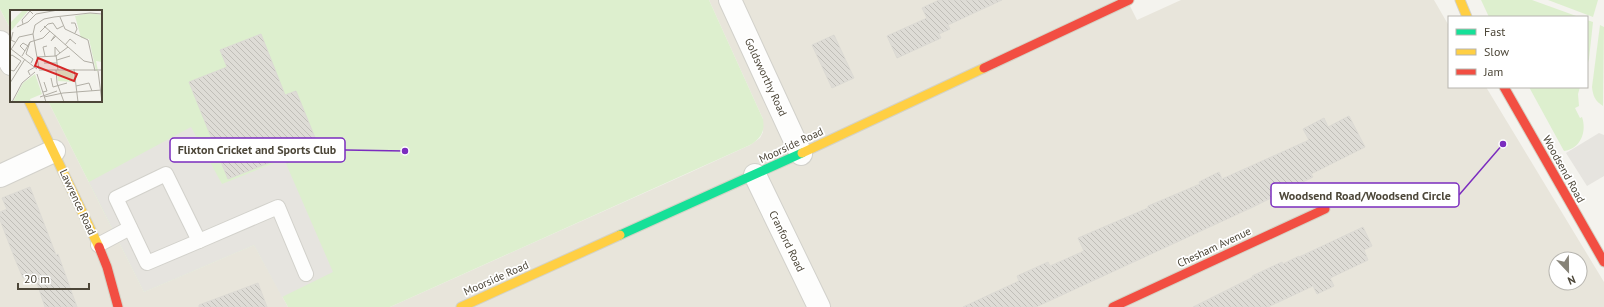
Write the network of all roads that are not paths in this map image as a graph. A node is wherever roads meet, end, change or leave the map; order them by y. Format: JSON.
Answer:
{"nodes":[{"id":1,"x":730,"y":0,"type":"edge"},
{"id":2,"x":1130,"y":0,"type":"edge"},
{"id":3,"x":1460,"y":0,"type":"edge"},
{"id":4,"x":1467,"y":16,"type":"edge"},
{"id":5,"x":0,"y":42,"type":"edge"},
{"id":6,"x":10,"y":62,"type":"edge"},
{"id":7,"x":1505,"y":88,"type":"edge"},
{"id":8,"x":30,"y":102,"type":"edge"},
{"id":9,"x":54,"y":150,"type":"junction"},
{"id":10,"x":801,"y":154,"type":"junction"},
{"id":11,"x":755,"y":175,"type":"junction"},
{"id":12,"x":0,"y":176,"type":"edge"},
{"id":13,"x":1324,"y":209,"type":"dead end"},
{"id":14,"x":130,"y":228,"type":"junction"},
{"id":15,"x":199,"y":241,"type":"junction"},
{"id":16,"x":98,"y":245,"type":"junction"},
{"id":17,"x":1604,"y":262,"type":"edge"},
{"id":18,"x":306,"y":274,"type":"dead end"},
{"id":19,"x":118,"y":307,"type":"edge"},
{"id":20,"x":461,"y":307,"type":"edge"},
{"id":21,"x":819,"y":307,"type":"edge"},
{"id":22,"x":1113,"y":307,"type":"edge"}],
"edges":[{"from":1,"to":10,"type":"street","name":"Goldsworthy Road"},
{"from":2,"to":10,"type":"street","name":"Moorside Road"},
{"from":3,"to":4,"type":"street"},
{"from":5,"to":6,"type":"street"},
{"from":7,"to":17,"type":"street","name":"Woodsend Road"},
{"from":8,"to":9,"type":"street","name":"Lawrence Road"},
{"from":9,"to":12,"type":"street"},
{"from":9,"to":16,"type":"street","name":"Lawrence Road"},
{"from":10,"to":11,"type":"street","name":"Moorside Road"},
{"from":11,"to":20,"type":"street","name":"Moorside Road"},
{"from":11,"to":21,"type":"street","name":"Cranford Road"},
{"from":13,"to":22,"type":"street","name":"Chesham Avenue"},
{"from":14,"to":15,"type":"lane"},
{"from":14,"to":15,"type":"lane"},
{"from":14,"to":16,"type":"lane"},
{"from":15,"to":18,"type":"lane"},
{"from":16,"to":19,"type":"street","name":"Lawrence Road"}]}
